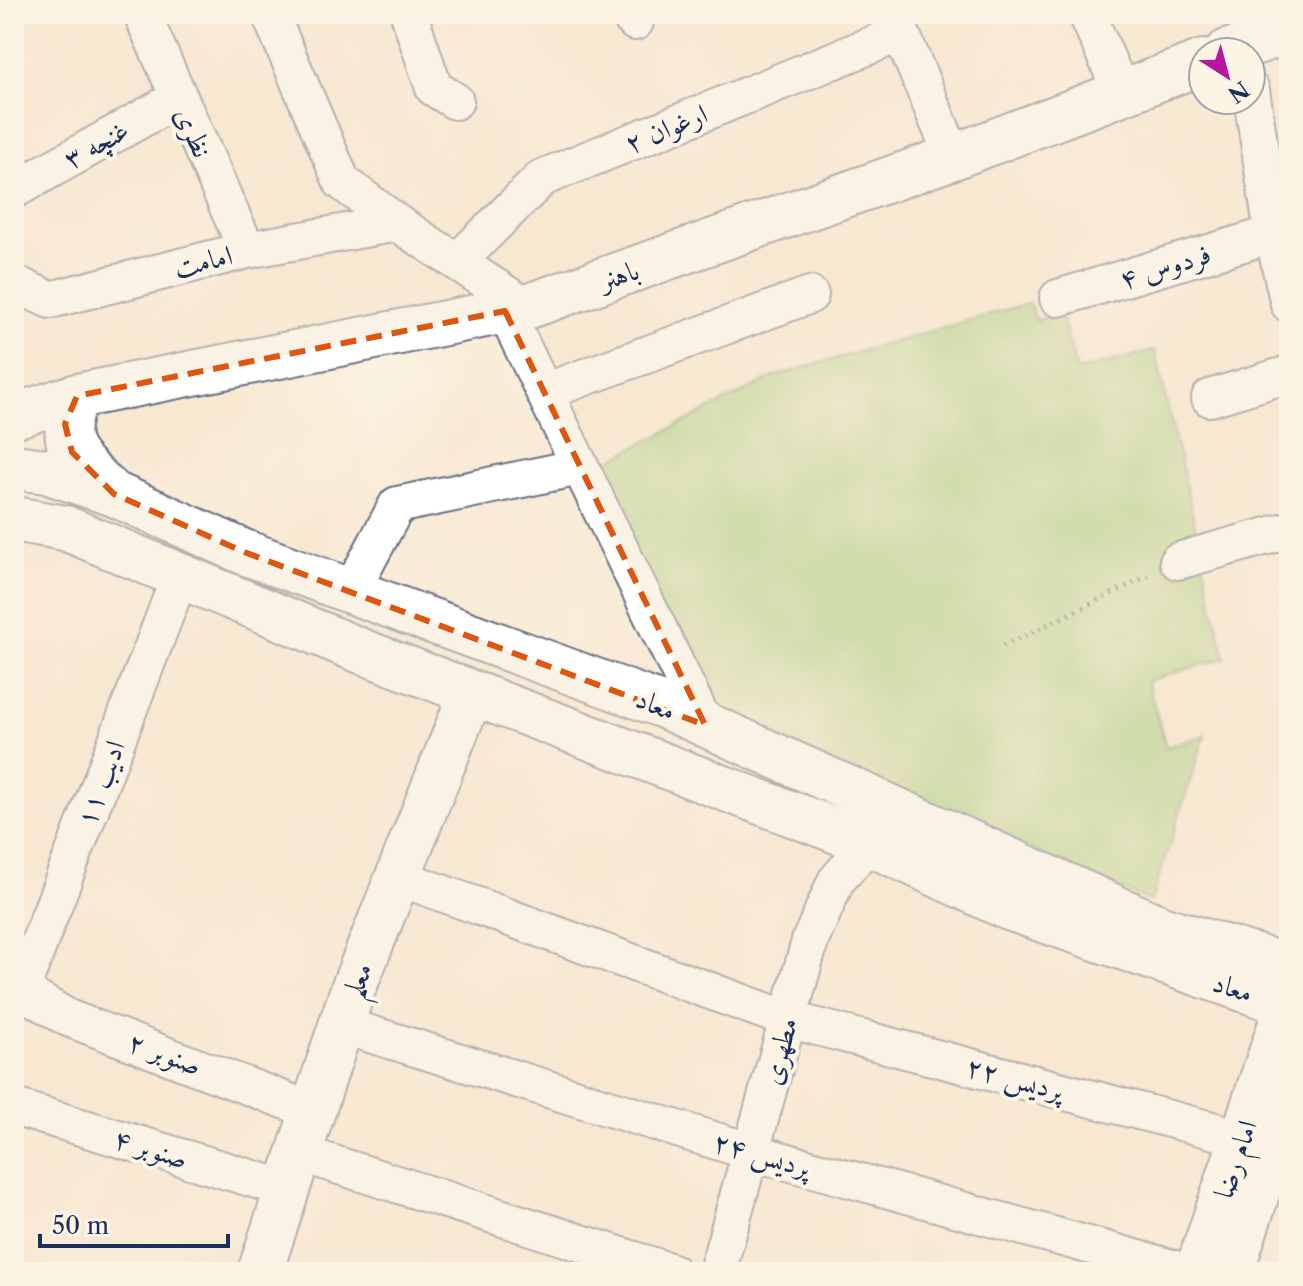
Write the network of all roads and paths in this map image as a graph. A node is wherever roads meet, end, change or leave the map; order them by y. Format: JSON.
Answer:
{"nodes":[{"id":1,"x":142,"y":14,"type":"edge"},
{"id":2,"x":270,"y":14,"type":"edge"},
{"id":3,"x":409,"y":14,"type":"edge"},
{"id":4,"x":1087,"y":14,"type":"edge"},
{"id":5,"x":897,"y":24,"type":"edge"},
{"id":6,"x":1289,"y":31,"type":"edge"},
{"id":7,"x":1263,"y":36,"type":"edge"},
{"id":8,"x":1187,"y":69,"type":"edge"},
{"id":9,"x":1123,"y":96,"type":"junction"},
{"id":10,"x":179,"y":98,"type":"junction"},
{"id":11,"x":455,"y":101,"type":"dead end"},
{"id":12,"x":1255,"y":116,"type":"edge"},
{"id":13,"x":953,"y":157,"type":"junction"},
{"id":14,"x":14,"y":190,"type":"edge"},
{"id":15,"x":397,"y":223,"type":"junction"},
{"id":16,"x":1273,"y":234,"type":"junction"},
{"id":17,"x":247,"y":250,"type":"junction"},
{"id":18,"x":457,"y":262,"type":"junction"},
{"id":19,"x":14,"y":283,"type":"edge"},
{"id":20,"x":810,"y":295,"type":"dead end"},
{"id":21,"x":1058,"y":298,"type":"dead end"},
{"id":22,"x":1289,"y":304,"type":"edge"},
{"id":23,"x":516,"y":309,"type":"junction"},
{"id":24,"x":1289,"y":374,"type":"edge"},
{"id":25,"x":544,"y":392,"type":"junction"},
{"id":26,"x":77,"y":396,"type":"junction"},
{"id":27,"x":1210,"y":398,"type":"dead end"},
{"id":28,"x":14,"y":416,"type":"edge"},
{"id":29,"x":14,"y":467,"type":"edge"},
{"id":30,"x":580,"y":467,"type":"junction"},
{"id":31,"x":114,"y":494,"type":"junction"},
{"id":32,"x":14,"y":519,"type":"edge"},
{"id":33,"x":1289,"y":530,"type":"edge"},
{"id":34,"x":1178,"y":561,"type":"joint"},
{"id":35,"x":180,"y":576,"type":"junction"},
{"id":36,"x":351,"y":591,"type":"junction"},
{"id":37,"x":1003,"y":646,"type":"dead end"},
{"id":38,"x":471,"y":694,"type":"junction"},
{"id":39,"x":705,"y":725,"type":"junction"},
{"id":40,"x":869,"y":843,"type":"junction"},
{"id":41,"x":398,"y":877,"type":"junction"},
{"id":42,"x":18,"y":988,"type":"edge"},
{"id":43,"x":1289,"y":994,"type":"edge"},
{"id":44,"x":787,"y":1019,"type":"junction"},
{"id":45,"x":341,"y":1025,"type":"junction"},
{"id":46,"x":1289,"y":1097,"type":"edge"},
{"id":47,"x":14,"y":1107,"type":"edge"},
{"id":48,"x":313,"y":1111,"type":"junction"},
{"id":49,"x":1242,"y":1138,"type":"junction"},
{"id":50,"x":752,"y":1152,"type":"junction"},
{"id":51,"x":293,"y":1171,"type":"junction"},
{"id":52,"x":260,"y":1272,"type":"edge"},
{"id":53,"x":672,"y":1272,"type":"edge"},
{"id":54,"x":717,"y":1272,"type":"edge"},
{"id":55,"x":1186,"y":1272,"type":"edge"},
{"id":56,"x":1197,"y":1272,"type":"edge"},
{"id":57,"x":1231,"y":1272,"type":"edge"}],
"edges":[{"from":1,"to":10,"type":"street","name":"نظری"},
{"from":2,"to":15,"type":"street"},
{"from":3,"to":11,"type":"street"},
{"from":4,"to":9,"type":"street"},
{"from":5,"to":13,"type":"street"},
{"from":5,"to":18,"type":"street","name":"ارغوان ۲"},
{"from":6,"to":7,"type":"main road"},
{"from":8,"to":9,"type":"main road","name":"باهنر"},
{"from":9,"to":13,"type":"main road","name":"باهنر"},
{"from":10,"to":14,"type":"street","name":"غنچه ۳"},
{"from":10,"to":17,"type":"street","name":"نظری"},
{"from":12,"to":16,"type":"street"},
{"from":13,"to":23,"type":"main road","name":"باهنر"},
{"from":15,"to":17,"type":"street","name":"امامت"},
{"from":15,"to":18,"type":"street"},
{"from":16,"to":21,"type":"street","name":"فردوس ۴"},
{"from":16,"to":22,"type":"street"},
{"from":17,"to":19,"type":"street","name":"امامت"},
{"from":18,"to":23,"type":"street"},
{"from":20,"to":25,"type":"street"},
{"from":23,"to":25,"type":"street"},
{"from":23,"to":26,"type":"main road","name":"باهنر"},
{"from":24,"to":27,"type":"street"},
{"from":25,"to":30,"type":"street"},
{"from":26,"to":28,"type":"main road","name":"باهنر"},
{"from":26,"to":31,"type":"main road"},
{"from":29,"to":31,"type":"main road","name":"معاد"},
{"from":30,"to":36,"type":"street"},
{"from":30,"to":39,"type":"street"},
{"from":31,"to":36,"type":"main road","name":"معاد"},
{"from":32,"to":35,"type":"main road","name":"معاد"},
{"from":33,"to":34,"type":"street"},
{"from":34,"to":37,"type":"path"},
{"from":35,"to":38,"type":"main road","name":"معاد"},
{"from":35,"to":42,"type":"street","name":"ادیب ۱۱"},
{"from":36,"to":39,"type":"main road","name":"معاد"},
{"from":38,"to":40,"type":"main road","name":"معاد"},
{"from":38,"to":41,"type":"main road","name":"معلم"},
{"from":39,"to":43,"type":"main road","name":"معاد"},
{"from":40,"to":43,"type":"main road","name":"معاد"},
{"from":40,"to":44,"type":"street","name":"مطهری"},
{"from":41,"to":44,"type":"street","name":"پردیس ۲۲"},
{"from":41,"to":45,"type":"main road","name":"معلم"},
{"from":42,"to":48,"type":"street","name":"صنوبر ۲"},
{"from":43,"to":49,"type":"main road","name":"امام رضا"},
{"from":44,"to":49,"type":"street","name":"پردیس ۲۲"},
{"from":44,"to":50,"type":"street","name":"مطهری"},
{"from":45,"to":48,"type":"main road","name":"معلم"},
{"from":45,"to":50,"type":"street","name":"پردیس ۲۴"},
{"from":46,"to":57,"type":"main road","name":"امام رضا"},
{"from":47,"to":51,"type":"street","name":"صنوبر ۴"},
{"from":48,"to":51,"type":"main road","name":"معلم"},
{"from":49,"to":56,"type":"main road","name":"امام رضا"},
{"from":50,"to":54,"type":"street","name":"مطهری"},
{"from":50,"to":55,"type":"street","name":"پردیس ۲۴"},
{"from":51,"to":52,"type":"main road","name":"معلم"},
{"from":51,"to":53,"type":"street","name":"صنوبر ۴"}]}
